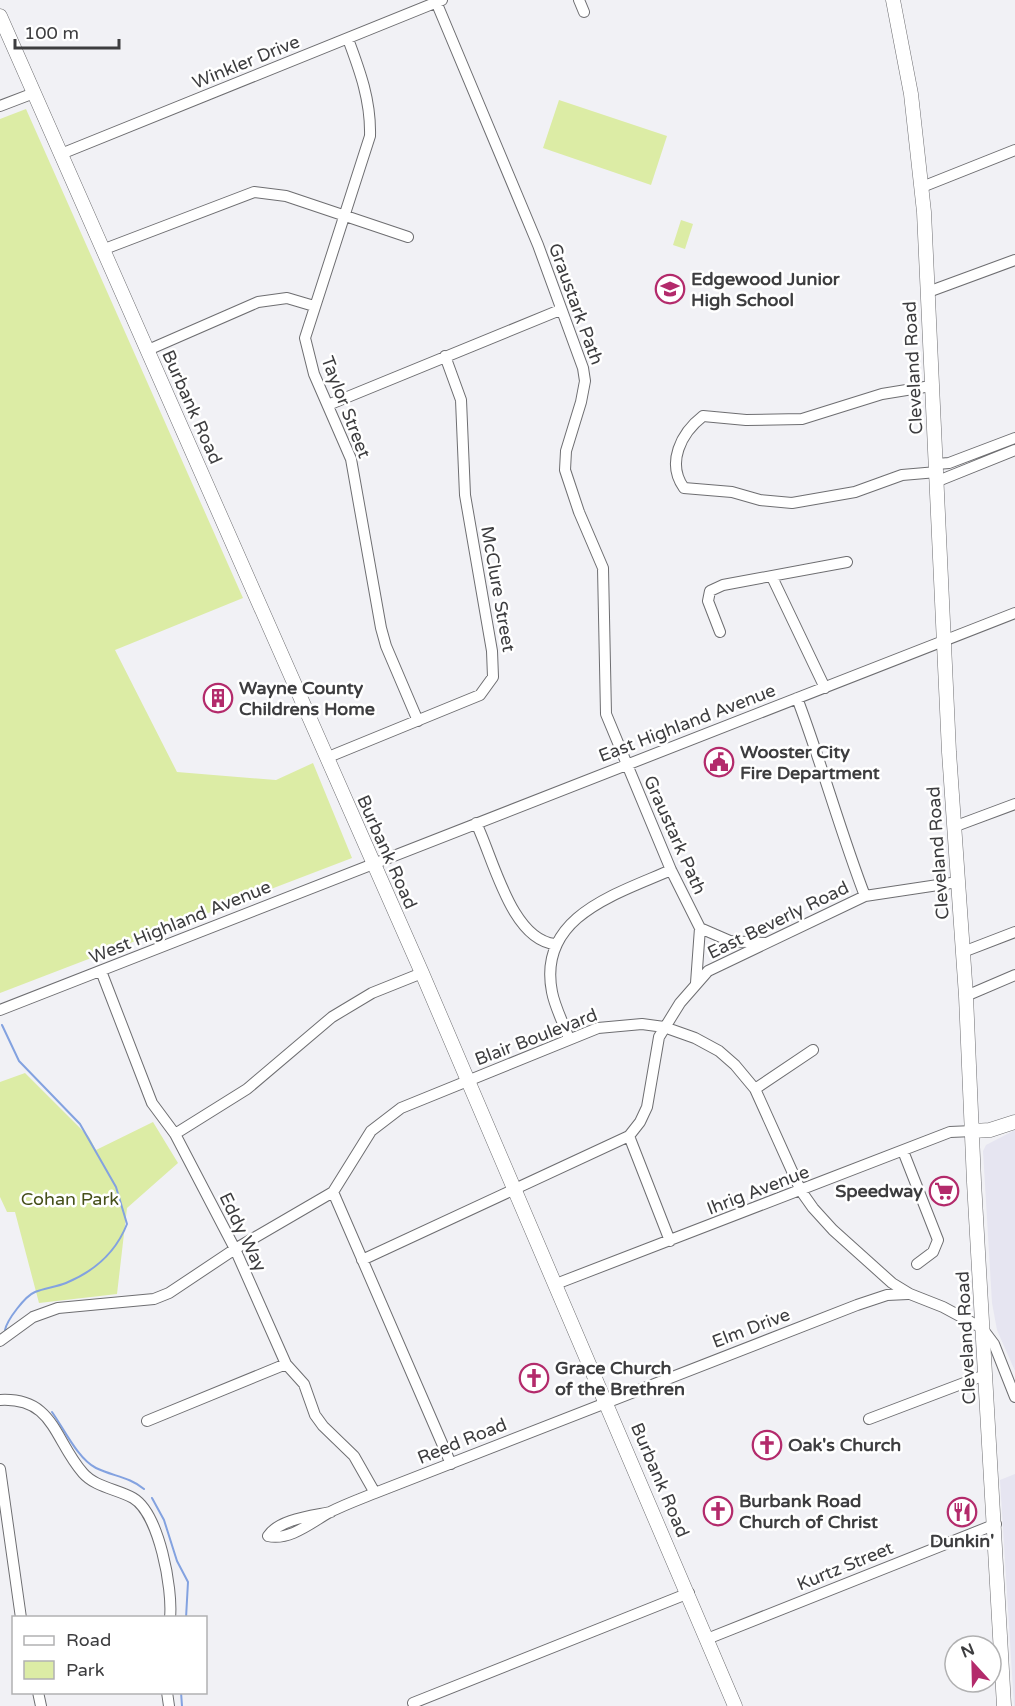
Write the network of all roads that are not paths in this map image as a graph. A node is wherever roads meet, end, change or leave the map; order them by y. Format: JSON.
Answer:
{"nodes":[{"id":1,"x":579,"y":0,"type":"edge"},
{"id":2,"x":893,"y":0,"type":"edge"},
{"id":3,"x":439,"y":2,"type":"edge"},
{"id":4,"x":584,"y":12,"type":"dead end"},
{"id":5,"x":0,"y":16,"type":"edge"},
{"id":6,"x":348,"y":39,"type":"junction"},
{"id":7,"x":34,"y":93,"type":"junction"},
{"id":8,"x":0,"y":106,"type":"edge"},
{"id":9,"x":1015,"y":150,"type":"edge"},
{"id":10,"x":61,"y":154,"type":"junction"},
{"id":11,"x":922,"y":187,"type":"junction"},
{"id":12,"x":345,"y":215,"type":"junction"},
{"id":13,"x":408,"y":237,"type":"dead end"},
{"id":14,"x":102,"y":250,"type":"junction"},
{"id":15,"x":1015,"y":260,"type":"edge"},
{"id":16,"x":928,"y":292,"type":"junction"},
{"id":17,"x":314,"y":306,"type":"junction"},
{"id":18,"x":560,"y":310,"type":"junction"},
{"id":19,"x":148,"y":350,"type":"junction"},
{"id":20,"x":445,"y":357,"type":"junction"},
{"id":21,"x":932,"y":386,"type":"junction"},
{"id":22,"x":328,"y":405,"type":"junction"},
{"id":23,"x":1015,"y":438,"type":"edge"},
{"id":24,"x":999,"y":450,"type":"junction"},
{"id":25,"x":1015,"y":450,"type":"edge"},
{"id":26,"x":937,"y":472,"type":"junction"},
{"id":27,"x":847,"y":562,"type":"dead end"},
{"id":28,"x":772,"y":577,"type":"junction"},
{"id":29,"x":1015,"y":613,"type":"edge"},
{"id":30,"x":720,"y":632,"type":"dead end"},
{"id":31,"x":944,"y":641,"type":"junction"},
{"id":32,"x":825,"y":688,"type":"junction"},
{"id":33,"x":797,"y":698,"type":"junction"},
{"id":34,"x":418,"y":721,"type":"junction"},
{"id":35,"x":326,"y":758,"type":"junction"},
{"id":36,"x":625,"y":765,"type":"junction"},
{"id":37,"x":1015,"y":804,"type":"edge"},
{"id":38,"x":476,"y":823,"type":"junction"},
{"id":39,"x":956,"y":825,"type":"junction"},
{"id":40,"x":371,"y":864,"type":"junction"},
{"id":41,"x":671,"y":870,"type":"junction"},
{"id":42,"x":958,"y":882,"type":"junction"},
{"id":43,"x":865,"y":896,"type":"junction"},
{"id":44,"x":700,"y":928,"type":"junction"},
{"id":45,"x":1015,"y":932,"type":"edge"},
{"id":46,"x":765,"y":943,"type":"junction"},
{"id":47,"x":555,"y":944,"type":"junction"},
{"id":48,"x":963,"y":952,"type":"junction"},
{"id":49,"x":101,"y":971,"type":"junction"},
{"id":50,"x":422,"y":974,"type":"junction"},
{"id":51,"x":1015,"y":975,"type":"edge"},
{"id":52,"x":696,"y":982,"type":"junction"},
{"id":53,"x":966,"y":996,"type":"junction"},
{"id":54,"x":0,"y":1010,"type":"edge"},
{"id":55,"x":664,"y":1028,"type":"junction"},
{"id":56,"x":569,"y":1040,"type":"junction"},
{"id":57,"x":813,"y":1050,"type":"dead end"},
{"id":58,"x":468,"y":1081,"type":"junction"},
{"id":59,"x":755,"y":1089,"type":"junction"},
{"id":60,"x":1015,"y":1122,"type":"edge"},
{"id":61,"x":973,"y":1131,"type":"junction"},
{"id":62,"x":175,"y":1134,"type":"junction"},
{"id":63,"x":629,"y":1136,"type":"junction"},
{"id":64,"x":903,"y":1151,"type":"junction"},
{"id":65,"x":514,"y":1187,"type":"junction"},
{"id":66,"x":801,"y":1191,"type":"junction"},
{"id":67,"x":333,"y":1192,"type":"junction"},
{"id":68,"x":670,"y":1241,"type":"junction"},
{"id":69,"x":235,"y":1249,"type":"junction"},
{"id":70,"x":362,"y":1260,"type":"junction"},
{"id":71,"x":916,"y":1264,"type":"dead end"},
{"id":72,"x":556,"y":1284,"type":"junction"},
{"id":73,"x":910,"y":1294,"type":"junction"},
{"id":74,"x":982,"y":1328,"type":"junction"},
{"id":75,"x":0,"y":1341,"type":"edge"},
{"id":76,"x":286,"y":1364,"type":"junction"},
{"id":77,"x":985,"y":1375,"type":"junction"},
{"id":78,"x":1015,"y":1397,"type":"edge"},
{"id":79,"x":0,"y":1400,"type":"edge"},
{"id":80,"x":606,"y":1401,"type":"junction"},
{"id":81,"x":869,"y":1419,"type":"dead end"},
{"id":82,"x":147,"y":1421,"type":"dead end"},
{"id":83,"x":451,"y":1464,"type":"junction"},
{"id":84,"x":0,"y":1469,"type":"edge"},
{"id":85,"x":375,"y":1493,"type":"junction"},
{"id":86,"x":331,"y":1512,"type":"junction"},
{"id":87,"x":996,"y":1524,"type":"junction"},
{"id":88,"x":688,"y":1591,"type":"junction"},
{"id":89,"x":21,"y":1616,"type":"edge"},
{"id":90,"x":170,"y":1616,"type":"edge"},
{"id":91,"x":707,"y":1639,"type":"junction"},
{"id":92,"x":412,"y":1700,"type":"dead end"},
{"id":93,"x":731,"y":1705,"type":"edge"},
{"id":94,"x":1004,"y":1706,"type":"edge"}],
"edges":[{"from":1,"to":4,"type":"street"},
{"from":2,"to":11,"type":"main road","name":"Cleveland Road"},
{"from":3,"to":6,"type":"street","name":"Winkler Drive"},
{"from":3,"to":18,"type":"street","name":"Graustark Path"},
{"from":5,"to":7,"type":"main road","name":"Burbank Road"},
{"from":6,"to":10,"type":"street","name":"Winkler Drive"},
{"from":6,"to":12,"type":"street","name":"Taylor Street"},
{"from":7,"to":8,"type":"street"},
{"from":7,"to":10,"type":"main road","name":"Burbank Road"},
{"from":9,"to":11,"type":"street"},
{"from":10,"to":14,"type":"main road","name":"Burbank Road"},
{"from":11,"to":16,"type":"main road","name":"Cleveland Road"},
{"from":12,"to":13,"type":"street"},
{"from":12,"to":14,"type":"street"},
{"from":12,"to":17,"type":"street","name":"Taylor Street"},
{"from":14,"to":19,"type":"main road","name":"Burbank Road"},
{"from":15,"to":16,"type":"street"},
{"from":16,"to":21,"type":"main road","name":"Cleveland Road"},
{"from":17,"to":19,"type":"street"},
{"from":17,"to":22,"type":"street","name":"Taylor Street"},
{"from":18,"to":20,"type":"street"},
{"from":18,"to":36,"type":"street","name":"Graustark Path"},
{"from":19,"to":35,"type":"main road","name":"Burbank Road"},
{"from":20,"to":22,"type":"street"},
{"from":20,"to":34,"type":"street","name":"McClure Street"},
{"from":21,"to":26,"type":"main road","name":"Cleveland Road"},
{"from":21,"to":26,"type":"street"},
{"from":22,"to":34,"type":"street","name":"Taylor Street"},
{"from":23,"to":24,"type":"street"},
{"from":24,"to":25,"type":"street"},
{"from":24,"to":26,"type":"street"},
{"from":24,"to":26,"type":"street"},
{"from":26,"to":31,"type":"main road","name":"Cleveland Road"},
{"from":27,"to":28,"type":"street"},
{"from":28,"to":30,"type":"street"},
{"from":28,"to":32,"type":"street"},
{"from":29,"to":31,"type":"street","name":"East Highland Avenue"},
{"from":31,"to":32,"type":"street","name":"East Highland Avenue"},
{"from":31,"to":39,"type":"main road","name":"Cleveland Road"},
{"from":32,"to":33,"type":"street","name":"East Highland Avenue"},
{"from":33,"to":36,"type":"street","name":"East Highland Avenue"},
{"from":33,"to":43,"type":"street"},
{"from":34,"to":35,"type":"street","name":"McClure Street"},
{"from":35,"to":40,"type":"main road","name":"Burbank Road"},
{"from":36,"to":38,"type":"street","name":"East Highland Avenue"},
{"from":36,"to":41,"type":"street","name":"Graustark Path"},
{"from":37,"to":39,"type":"street"},
{"from":38,"to":40,"type":"street","name":"East Highland Avenue"},
{"from":38,"to":47,"type":"street"},
{"from":39,"to":42,"type":"main road","name":"Cleveland Road"},
{"from":40,"to":49,"type":"street","name":"West Highland Avenue"},
{"from":40,"to":50,"type":"main road","name":"Burbank Road"},
{"from":41,"to":44,"type":"street","name":"Graustark Path"},
{"from":41,"to":47,"type":"street"},
{"from":42,"to":43,"type":"street","name":"East Beverly Road"},
{"from":42,"to":48,"type":"main road","name":"Cleveland Road"},
{"from":43,"to":46,"type":"street","name":"East Beverly Road"},
{"from":44,"to":46,"type":"street"},
{"from":44,"to":52,"type":"street"},
{"from":45,"to":48,"type":"street"},
{"from":46,"to":52,"type":"street","name":"East Beverly Road"},
{"from":47,"to":56,"type":"street"},
{"from":48,"to":53,"type":"main road","name":"Cleveland Road"},
{"from":49,"to":54,"type":"street","name":"West Highland Avenue"},
{"from":49,"to":62,"type":"street","name":"Eddy Way"},
{"from":50,"to":58,"type":"main road","name":"Burbank Road"},
{"from":50,"to":62,"type":"street"},
{"from":51,"to":53,"type":"street"},
{"from":52,"to":55,"type":"street","name":"East Beverly Road"},
{"from":53,"to":61,"type":"main road","name":"Cleveland Road"},
{"from":55,"to":56,"type":"street","name":"Blair Boulevard"},
{"from":55,"to":59,"type":"street","name":"Blair Boulevard"},
{"from":55,"to":63,"type":"street","name":"East Beverly Road"},
{"from":56,"to":58,"type":"street","name":"Blair Boulevard"},
{"from":57,"to":59,"type":"street"},
{"from":58,"to":65,"type":"main road","name":"Burbank Road"},
{"from":58,"to":67,"type":"street","name":"Blair Boulevard"},
{"from":59,"to":66,"type":"street","name":"Blair Boulevard"},
{"from":60,"to":61,"type":"main road"},
{"from":61,"to":64,"type":"street","name":"Ihrig Avenue"},
{"from":61,"to":74,"type":"main road","name":"Cleveland Road"},
{"from":62,"to":69,"type":"street","name":"Eddy Way"},
{"from":63,"to":65,"type":"street"},
{"from":63,"to":68,"type":"street"},
{"from":64,"to":66,"type":"street","name":"Ihrig Avenue"},
{"from":64,"to":71,"type":"street"},
{"from":65,"to":70,"type":"street"},
{"from":65,"to":72,"type":"main road","name":"Burbank Road"},
{"from":66,"to":68,"type":"street","name":"Ihrig Avenue"},
{"from":66,"to":73,"type":"street","name":"Blair Boulevard"},
{"from":67,"to":69,"type":"street"},
{"from":67,"to":70,"type":"street"},
{"from":68,"to":72,"type":"street","name":"Ihrig Avenue"},
{"from":69,"to":75,"type":"street"},
{"from":69,"to":76,"type":"street","name":"Eddy Way"},
{"from":70,"to":83,"type":"street"},
{"from":72,"to":80,"type":"main road","name":"Burbank Road"},
{"from":73,"to":74,"type":"street","name":"Blair Boulevard"},
{"from":73,"to":80,"type":"street","name":"Elm Drive"},
{"from":74,"to":77,"type":"main road","name":"Cleveland Road"},
{"from":74,"to":78,"type":"street"},
{"from":76,"to":82,"type":"street"},
{"from":76,"to":85,"type":"street","name":"Eddy Way"},
{"from":77,"to":81,"type":"street"},
{"from":77,"to":87,"type":"main road","name":"Cleveland Road"},
{"from":79,"to":90,"type":"street"},
{"from":80,"to":83,"type":"street","name":"Reed Road"},
{"from":80,"to":88,"type":"main road","name":"Burbank Road"},
{"from":83,"to":85,"type":"street","name":"Reed Road"},
{"from":84,"to":89,"type":"street"},
{"from":85,"to":86,"type":"street","name":"Reed Road"},
{"from":86,"to":86,"type":"street","name":"Reed Road"},
{"from":87,"to":91,"type":"street","name":"Kurtz Street"},
{"from":87,"to":94,"type":"main road","name":"Cleveland Road"},
{"from":88,"to":91,"type":"main road","name":"Burbank Road"},
{"from":88,"to":92,"type":"street"},
{"from":91,"to":93,"type":"main road","name":"Burbank Road"}]}
